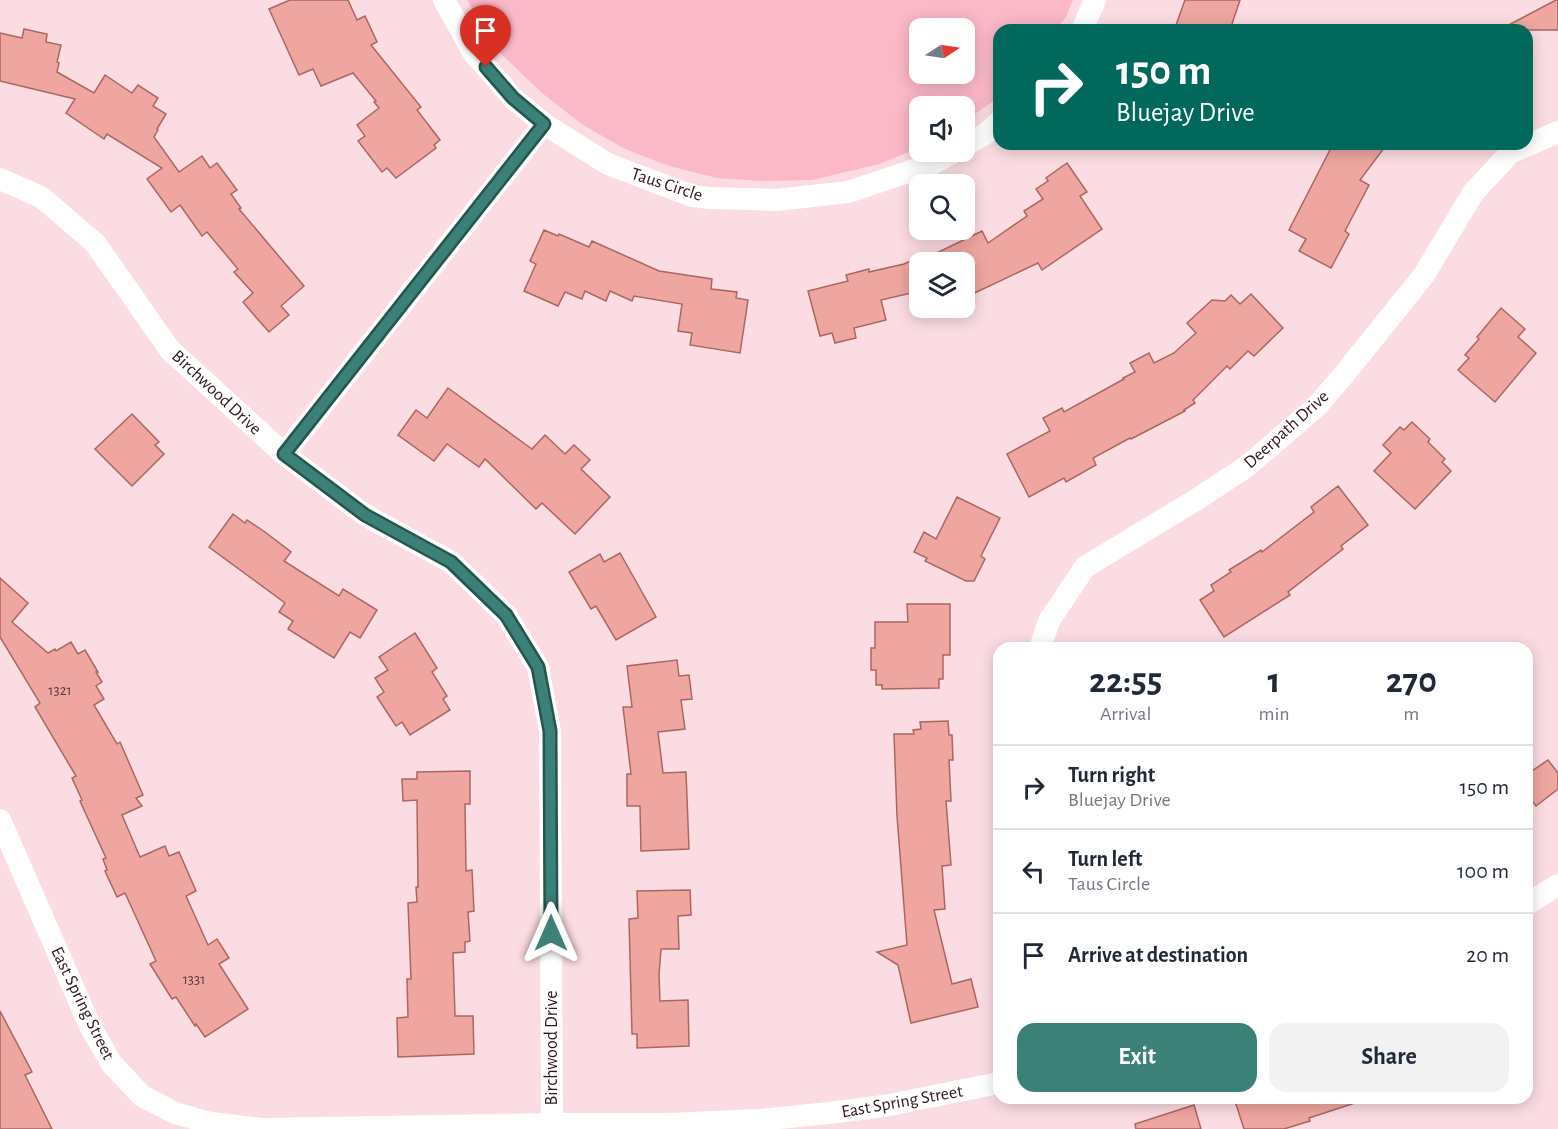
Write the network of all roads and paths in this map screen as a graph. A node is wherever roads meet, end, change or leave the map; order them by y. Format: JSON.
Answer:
{"nodes":[{"id":1,"x":444,"y":0,"type":"edge"},
{"id":2,"x":1095,"y":0,"type":"edge"},
{"id":3,"x":1085,"y":24,"type":"edge"},
{"id":4,"x":544,"y":124,"type":"junction"},
{"id":5,"x":993,"y":127,"type":"edge"},
{"id":6,"x":1558,"y":132,"type":"edge"},
{"id":7,"x":975,"y":140,"type":"edge"},
{"id":8,"x":1533,"y":143,"type":"edge"},
{"id":9,"x":1517,"y":150,"type":"edge"},
{"id":10,"x":937,"y":162,"type":"edge"},
{"id":11,"x":0,"y":179,"type":"edge"},
{"id":12,"x":284,"y":454,"type":"junction"},
{"id":13,"x":1042,"y":642,"type":"edge"},
{"id":14,"x":0,"y":820,"type":"edge"},
{"id":15,"x":1558,"y":885,"type":"edge"},
{"id":16,"x":1533,"y":900,"type":"edge"},
{"id":17,"x":993,"y":1084,"type":"edge"},
{"id":18,"x":552,"y":1124,"type":"junction"},
{"id":19,"x":263,"y":1129,"type":"edge"}],
"edges":[{"from":1,"to":4,"type":"street","name":"Taus Circle"},
{"from":2,"to":3,"type":"street"},
{"from":4,"to":10,"type":"street","name":"Taus Circle"},
{"from":4,"to":12,"type":"street"},
{"from":5,"to":7,"type":"street"},
{"from":6,"to":8,"type":"street","name":"Deerpath Drive"},
{"from":9,"to":13,"type":"street","name":"Deerpath Drive"},
{"from":11,"to":12,"type":"street","name":"Birchwood Drive"},
{"from":12,"to":18,"type":"street","name":"Birchwood Drive"},
{"from":14,"to":19,"type":"street","name":"East Spring Street"},
{"from":15,"to":16,"type":"street"},
{"from":17,"to":18,"type":"street","name":"East Spring Street"},
{"from":18,"to":19,"type":"street","name":"East Spring Street"}]}
